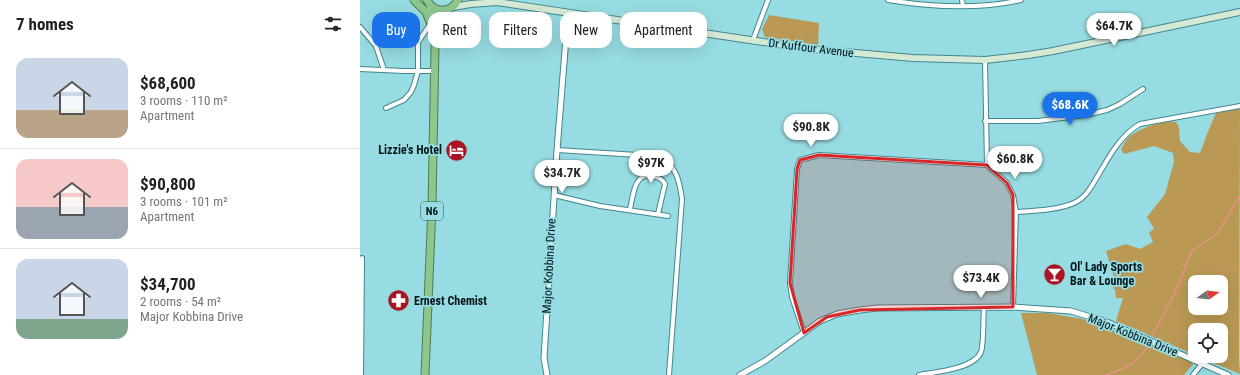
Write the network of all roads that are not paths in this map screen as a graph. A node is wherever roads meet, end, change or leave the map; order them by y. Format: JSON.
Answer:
{"nodes":[{"id":1,"x":414,"y":0,"type":"edge"},
{"id":2,"x":458,"y":0,"type":"edge"},
{"id":3,"x":768,"y":0,"type":"edge"},
{"id":4,"x":888,"y":0,"type":"edge"},
{"id":5,"x":962,"y":0,"type":"edge"},
{"id":6,"x":1021,"y":0,"type":"edge"},
{"id":7,"x":495,"y":1,"type":"edge"},
{"id":8,"x":1013,"y":1,"type":"edge"},
{"id":9,"x":427,"y":2,"type":"edge"},
{"id":10,"x":911,"y":2,"type":"edge"},
{"id":11,"x":963,"y":6,"type":"junction"},
{"id":12,"x":451,"y":8,"type":"junction"},
{"id":13,"x":430,"y":12,"type":"edge"},
{"id":14,"x":449,"y":12,"type":"edge"},
{"id":15,"x":562,"y":12,"type":"edge"},
{"id":16,"x":1240,"y":12,"type":"edge"},
{"id":17,"x":428,"y":16,"type":"edge"},
{"id":18,"x":612,"y":19,"type":"edge"},
{"id":19,"x":428,"y":27,"type":"edge"},
{"id":20,"x":360,"y":28,"type":"edge"},
{"id":21,"x":753,"y":40,"type":"junction"},
{"id":22,"x":435,"y":48,"type":"edge"},
{"id":23,"x":565,"y":48,"type":"edge"},
{"id":24,"x":985,"y":60,"type":"junction"},
{"id":25,"x":360,"y":69,"type":"edge"},
{"id":26,"x":384,"y":70,"type":"junction"},
{"id":27,"x":418,"y":71,"type":"junction"},
{"id":28,"x":435,"y":71,"type":"junction"},
{"id":29,"x":1143,"y":89,"type":"dead end"},
{"id":30,"x":1240,"y":106,"type":"edge"},
{"id":31,"x":386,"y":108,"type":"dead end"},
{"id":32,"x":986,"y":121,"type":"junction"},
{"id":33,"x":557,"y":150,"type":"junction"},
{"id":34,"x":987,"y":165,"type":"junction"},
{"id":35,"x":554,"y":195,"type":"junction"},
{"id":36,"x":630,"y":209,"type":"junction"},
{"id":37,"x":1016,"y":212,"type":"junction"},
{"id":38,"x":658,"y":214,"type":"junction"},
{"id":39,"x":668,"y":216,"type":"dead end"},
{"id":40,"x":362,"y":258,"type":"dead end"},
{"id":41,"x":1013,"y":307,"type":"junction"},
{"id":42,"x":984,"y":308,"type":"junction"},
{"id":43,"x":804,"y":333,"type":"junction"},
{"id":44,"x":1202,"y":364,"type":"junction"},
{"id":45,"x":361,"y":375,"type":"edge"},
{"id":46,"x":425,"y":375,"type":"edge"},
{"id":47,"x":547,"y":375,"type":"edge"},
{"id":48,"x":669,"y":375,"type":"edge"},
{"id":49,"x":740,"y":375,"type":"edge"},
{"id":50,"x":918,"y":375,"type":"edge"},
{"id":51,"x":1193,"y":375,"type":"edge"},
{"id":52,"x":1228,"y":375,"type":"edge"}],
"edges":[{"from":1,"to":17,"type":"highway"},
{"from":2,"to":12,"type":"highway","number":"N6"},
{"from":3,"to":21,"type":"street"},
{"from":4,"to":10,"type":"street"},
{"from":5,"to":11,"type":"street"},
{"from":6,"to":8,"type":"street"},
{"from":7,"to":12,"type":"main road","name":"Dr Kuffour Avenue"},
{"from":7,"to":15,"type":"main road","name":"Dr Kuffour Avenue"},
{"from":8,"to":11,"type":"street"},
{"from":9,"to":12,"type":"highway","number":"N6"},
{"from":9,"to":13,"type":"highway","number":"N6"},
{"from":10,"to":11,"type":"street"},
{"from":12,"to":14,"type":"highway","number":"N6"},
{"from":16,"to":24,"type":"main road","name":"Dr Kuffour Avenue"},
{"from":18,"to":21,"type":"main road","name":"Dr Kuffour Avenue"},
{"from":19,"to":27,"type":"street"},
{"from":20,"to":26,"type":"street"},
{"from":21,"to":24,"type":"main road","name":"Dr Kuffour Avenue"},
{"from":22,"to":28,"type":"highway","number":"N6"},
{"from":23,"to":33,"type":"street","name":"Major Kobbina Drive"},
{"from":24,"to":32,"type":"street"},
{"from":25,"to":26,"type":"street"},
{"from":26,"to":27,"type":"street"},
{"from":27,"to":28,"type":"street"},
{"from":27,"to":31,"type":"street"},
{"from":28,"to":46,"type":"highway","number":"N6"},
{"from":29,"to":32,"type":"street"},
{"from":30,"to":37,"type":"street"},
{"from":32,"to":34,"type":"street"},
{"from":33,"to":35,"type":"street","name":"Major Kobbina Drive"},
{"from":33,"to":48,"type":"street"},
{"from":34,"to":37,"type":"street"},
{"from":34,"to":43,"type":"street"},
{"from":35,"to":36,"type":"street"},
{"from":35,"to":47,"type":"street","name":"Major Kobbina Drive"},
{"from":36,"to":38,"type":"street"},
{"from":36,"to":38,"type":"street"},
{"from":37,"to":41,"type":"street"},
{"from":38,"to":39,"type":"street"},
{"from":40,"to":45,"type":"street"},
{"from":41,"to":42,"type":"street","name":"Major Kobbina Drive"},
{"from":41,"to":44,"type":"street","name":"Major Kobbina Drive"},
{"from":42,"to":43,"type":"street","name":"Major Kobbina Drive"},
{"from":42,"to":50,"type":"street"},
{"from":43,"to":49,"type":"street","name":"Major Kobbina Drive"},
{"from":44,"to":51,"type":"street"},
{"from":44,"to":52,"type":"street","name":"Major Kobbina Drive"}]}
